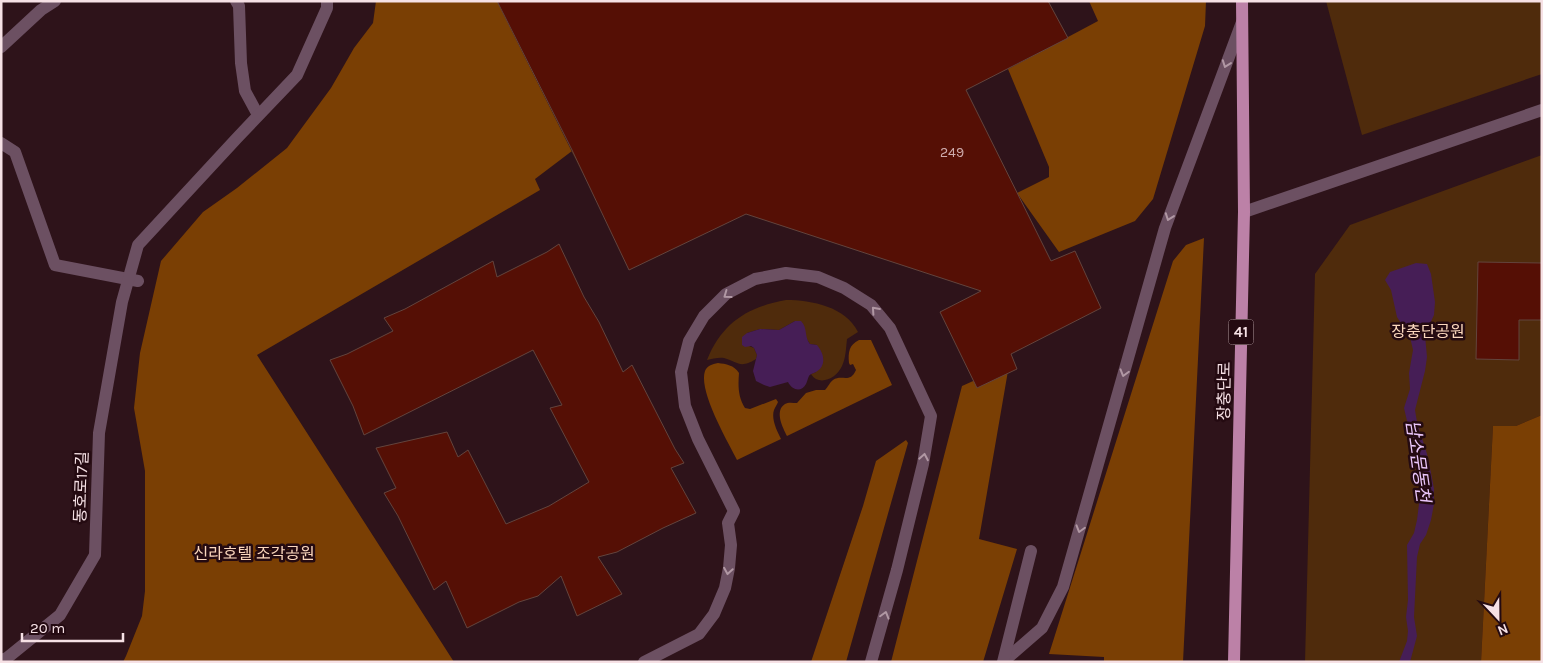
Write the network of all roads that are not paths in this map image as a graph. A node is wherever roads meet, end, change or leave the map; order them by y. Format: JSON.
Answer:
{"nodes":[{"id":1,"x":55,"y":1,"type":"edge"},
{"id":2,"x":236,"y":1,"type":"edge"},
{"id":3,"x":327,"y":1,"type":"edge"},
{"id":4,"x":1242,"y":1,"type":"edge"},
{"id":5,"x":1243,"y":19,"type":"junction"},
{"id":6,"x":1,"y":47,"type":"edge"},
{"id":7,"x":1542,"y":110,"type":"edge"},
{"id":8,"x":258,"y":115,"type":"junction"},
{"id":9,"x":1,"y":144,"type":"edge"},
{"id":10,"x":1244,"y":212,"type":"junction"},
{"id":11,"x":133,"y":280,"type":"junction"},
{"id":12,"x":1031,"y":551,"type":"dead end"},
{"id":13,"x":1,"y":660,"type":"edge"},
{"id":14,"x":1004,"y":661,"type":"edge"},
{"id":15,"x":644,"y":662,"type":"edge"},
{"id":16,"x":871,"y":662,"type":"edge"},
{"id":17,"x":1234,"y":662,"type":"edge"}],
"edges":[{"from":1,"to":6,"type":"street"},
{"from":2,"to":8,"type":"street"},
{"from":3,"to":8,"type":"street","name":"동호로17길"},
{"from":4,"to":5,"type":"main road","name":"장충단로","number":"41"},
{"from":5,"to":10,"type":"main road","name":"장충단로","number":"41"},
{"from":5,"to":14,"type":"street","one_way":true},
{"from":7,"to":10,"type":"street"},
{"from":8,"to":11,"type":"street","name":"동호로17길"},
{"from":9,"to":11,"type":"street"},
{"from":10,"to":17,"type":"main road","name":"장충단로","number":"41"},
{"from":11,"to":13,"type":"street","name":"동호로17길"},
{"from":12,"to":14,"type":"street"},
{"from":16,"to":15,"type":"street","one_way":true}]}
